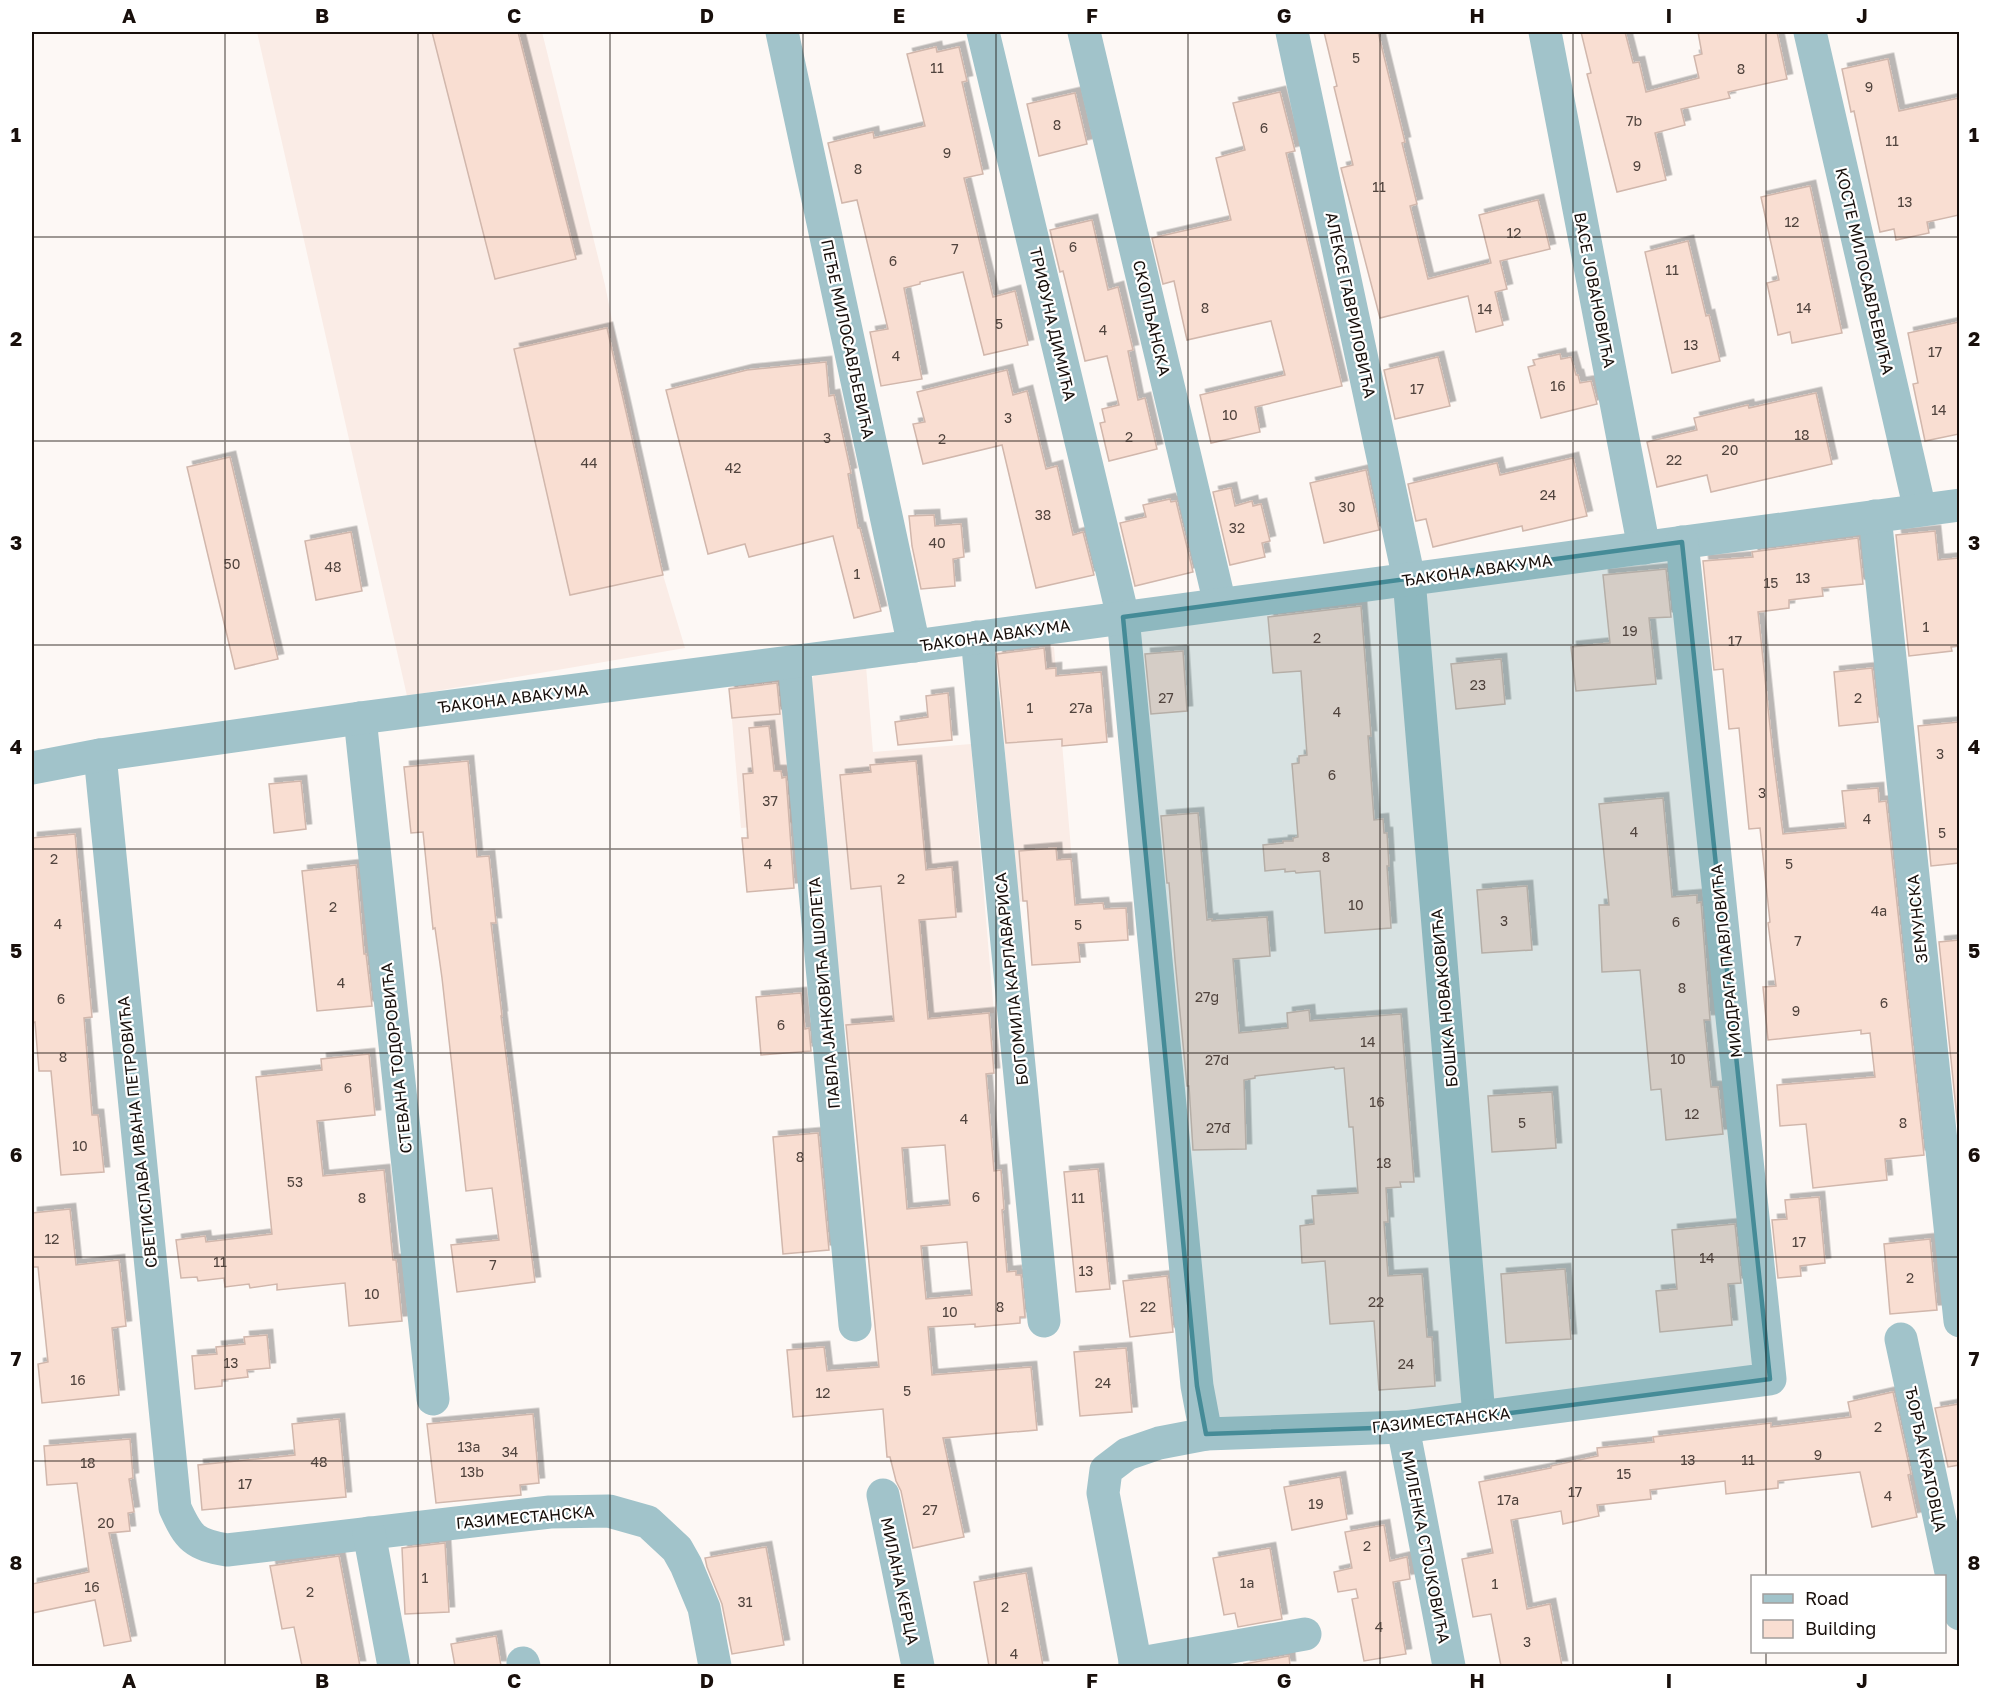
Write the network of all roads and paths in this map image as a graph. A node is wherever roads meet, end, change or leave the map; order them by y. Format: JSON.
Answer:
{"nodes":[{"id":1,"x":782,"y":32,"type":"edge"},
{"id":2,"x":984,"y":32,"type":"edge"},
{"id":3,"x":1084,"y":32,"type":"edge"},
{"id":4,"x":1292,"y":32,"type":"edge"},
{"id":5,"x":1545,"y":32,"type":"edge"},
{"id":6,"x":1810,"y":32,"type":"edge"},
{"id":7,"x":1959,"y":505,"type":"edge"},
{"id":8,"x":1920,"y":510,"type":"junction"},
{"id":9,"x":1875,"y":516,"type":"junction"},
{"id":10,"x":1682,"y":542,"type":"junction"},
{"id":11,"x":1644,"y":548,"type":"junction"},
{"id":12,"x":1410,"y":579,"type":"junction"},
{"id":13,"x":1220,"y":604,"type":"junction"},
{"id":14,"x":1123,"y":617,"type":"junction"},
{"id":15,"x":977,"y":637,"type":"junction"},
{"id":16,"x":914,"y":646,"type":"junction"},
{"id":17,"x":794,"y":662,"type":"junction"},
{"id":18,"x":360,"y":718,"type":"junction"},
{"id":19,"x":100,"y":755,"type":"junction"},
{"id":20,"x":32,"y":768,"type":"edge"},
{"id":21,"x":1044,"y":1321,"type":"dead end"},
{"id":22,"x":1959,"y":1321,"type":"edge"},
{"id":23,"x":855,"y":1325,"type":"dead end"},
{"id":24,"x":1901,"y":1339,"type":"dead end"},
{"id":25,"x":1770,"y":1379,"type":"joint"},
{"id":26,"x":433,"y":1399,"type":"dead end"},
{"id":27,"x":1479,"y":1416,"type":"junction"},
{"id":28,"x":1403,"y":1427,"type":"junction"},
{"id":29,"x":1206,"y":1434,"type":"junction"},
{"id":30,"x":883,"y":1495,"type":"dead end"},
{"id":31,"x":175,"y":1508,"type":"joint"},
{"id":32,"x":369,"y":1533,"type":"junction"},
{"id":33,"x":1959,"y":1614,"type":"edge"},
{"id":34,"x":1305,"y":1634,"type":"dead end"},
{"id":35,"x":1136,"y":1665,"type":"edge"},
{"id":36,"x":394,"y":1666,"type":"edge"},
{"id":37,"x":715,"y":1666,"type":"edge"},
{"id":38,"x":918,"y":1666,"type":"edge"},
{"id":39,"x":1449,"y":1666,"type":"edge"}],
"edges":[{"from":1,"to":16,"type":"street","name":"ПЕЂЕ МИЛОСАВЉЕВИЋА"},
{"from":2,"to":14,"type":"street","name":"ТРИФУНА ДИМИЋА"},
{"from":3,"to":13,"type":"street","name":"СКОПЉАНСКА"},
{"from":4,"to":12,"type":"street","name":"АЛЕКСЕ ГАВРИЛОВИЋА"},
{"from":5,"to":11,"type":"street","name":"ВАСЕ ЈОВАНОВИЋА"},
{"from":6,"to":8,"type":"street","name":"КОСТЕ МИЛОСАВЉЕВИЋА"},
{"from":7,"to":8,"type":"street","name":"ЂАКОНА АВАКУМА"},
{"from":8,"to":9,"type":"street","name":"ЂАКОНА АВАКУМА"},
{"from":9,"to":10,"type":"street","name":"ЂАКОНА АВАКУМА"},
{"from":9,"to":22,"type":"street","name":"ЗЕМУНСКА"},
{"from":10,"to":11,"type":"street","name":"ЂАКОНА АВАКУМА"},
{"from":10,"to":25,"type":"street","name":"МИОДРАГА ПАВЛОВИЋА"},
{"from":11,"to":12,"type":"street","name":"ЂАКОНА АВАКУМА"},
{"from":12,"to":13,"type":"street","name":"ЂАКОНА АВАКУМА"},
{"from":12,"to":27,"type":"street","name":"БОШКА НОВАКОВИЋА"},
{"from":13,"to":14,"type":"street","name":"ЂАКОНА АВАКУМА"},
{"from":14,"to":15,"type":"street","name":"ЂАКОНА АВАКУМА"},
{"from":14,"to":29,"type":"street","name":"ТРИФУНА ДИМИЋА"},
{"from":15,"to":16,"type":"street","name":"ЂАКОНА АВАКУМА"},
{"from":15,"to":21,"type":"street","name":"БОГОМИЛА КАРЛАВАРИСА"},
{"from":16,"to":17,"type":"street","name":"ЂАКОНА АВАКУМА"},
{"from":17,"to":18,"type":"street","name":"ЂАКОНА АВАКУМА"},
{"from":17,"to":23,"type":"street","name":"ПАВЛА ЈАНКОВИЋА ШОЛЕТА"},
{"from":18,"to":19,"type":"street","name":"ЂАКОНА АВАКУМА"},
{"from":18,"to":26,"type":"street","name":"СТЕВАНА ТОДОРОВИЋА"},
{"from":19,"to":20,"type":"street","name":"ЂАКОНА АВАКУМА"},
{"from":19,"to":31,"type":"street","name":"СВЕТИСЛАВА ИВАНА ПЕТРОВИЋА"},
{"from":24,"to":33,"type":"street","name":"ЂОРЂА КРАТОВЦА"},
{"from":25,"to":27,"type":"street","name":"ГАЗИМЕСТАНСКА"},
{"from":27,"to":28,"type":"street","name":"ГАЗИМЕСТАНСКА"},
{"from":28,"to":29,"type":"street","name":"ГАЗИМЕСТАНСКА"},
{"from":28,"to":39,"type":"street","name":"МИЛЕНКА СТОЈКОВИЋА"},
{"from":29,"to":35,"type":"street","name":"ГАЗИМЕСТАНСКА"},
{"from":30,"to":38,"type":"street","name":"МИЛАНА КЕРЦА"},
{"from":31,"to":32,"type":"street","name":"ГАЗИМЕСТАНСКА"},
{"from":32,"to":36,"type":"street"},
{"from":32,"to":37,"type":"street","name":"ГАЗИМЕСТАНСКА"},
{"from":34,"to":35,"type":"street"}]}
